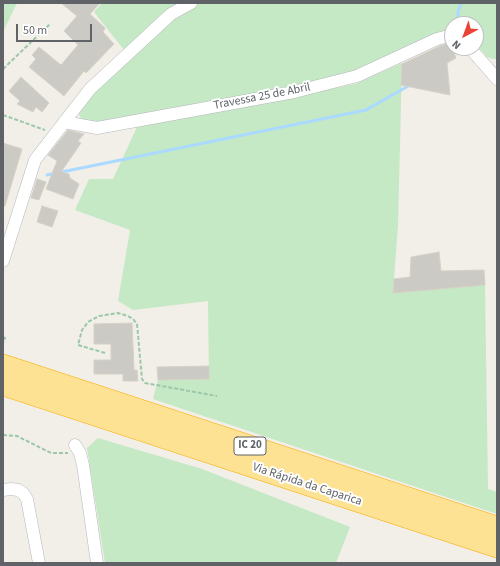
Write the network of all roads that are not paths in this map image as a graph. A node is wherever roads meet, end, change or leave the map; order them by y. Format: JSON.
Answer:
{"nodes":[{"id":1,"x":191,"y":3,"type":"edge"},
{"id":2,"x":444,"y":37,"type":"edge"},
{"id":3,"x":478,"y":56,"type":"edge"},
{"id":4,"x":496,"y":75,"type":"edge"},
{"id":5,"x":64,"y":122,"type":"junction"},
{"id":6,"x":3,"y":261,"type":"edge"},
{"id":7,"x":3,"y":365,"type":"edge"},
{"id":8,"x":3,"y":385,"type":"edge"},
{"id":9,"x":78,"y":449,"type":"road end"},
{"id":10,"x":3,"y":490,"type":"edge"},
{"id":11,"x":497,"y":527,"type":"edge"},
{"id":12,"x":497,"y":547,"type":"edge"},
{"id":13,"x":39,"y":563,"type":"edge"},
{"id":14,"x":97,"y":563,"type":"edge"}],
"edges":[{"from":1,"to":5,"type":"street"},
{"from":2,"to":5,"type":"street","name":"Travessa 25 de Abril"},
{"from":3,"to":4,"type":"street"},
{"from":5,"to":6,"type":"street"},
{"from":7,"to":11,"type":"highway","name":"Via Rápida da Caparica","number":"IC 20"},
{"from":8,"to":12,"type":"highway","name":"Via Rápida da Caparica","number":"IC 20"},
{"from":9,"to":14,"type":"street"},
{"from":10,"to":13,"type":"street"}]}
